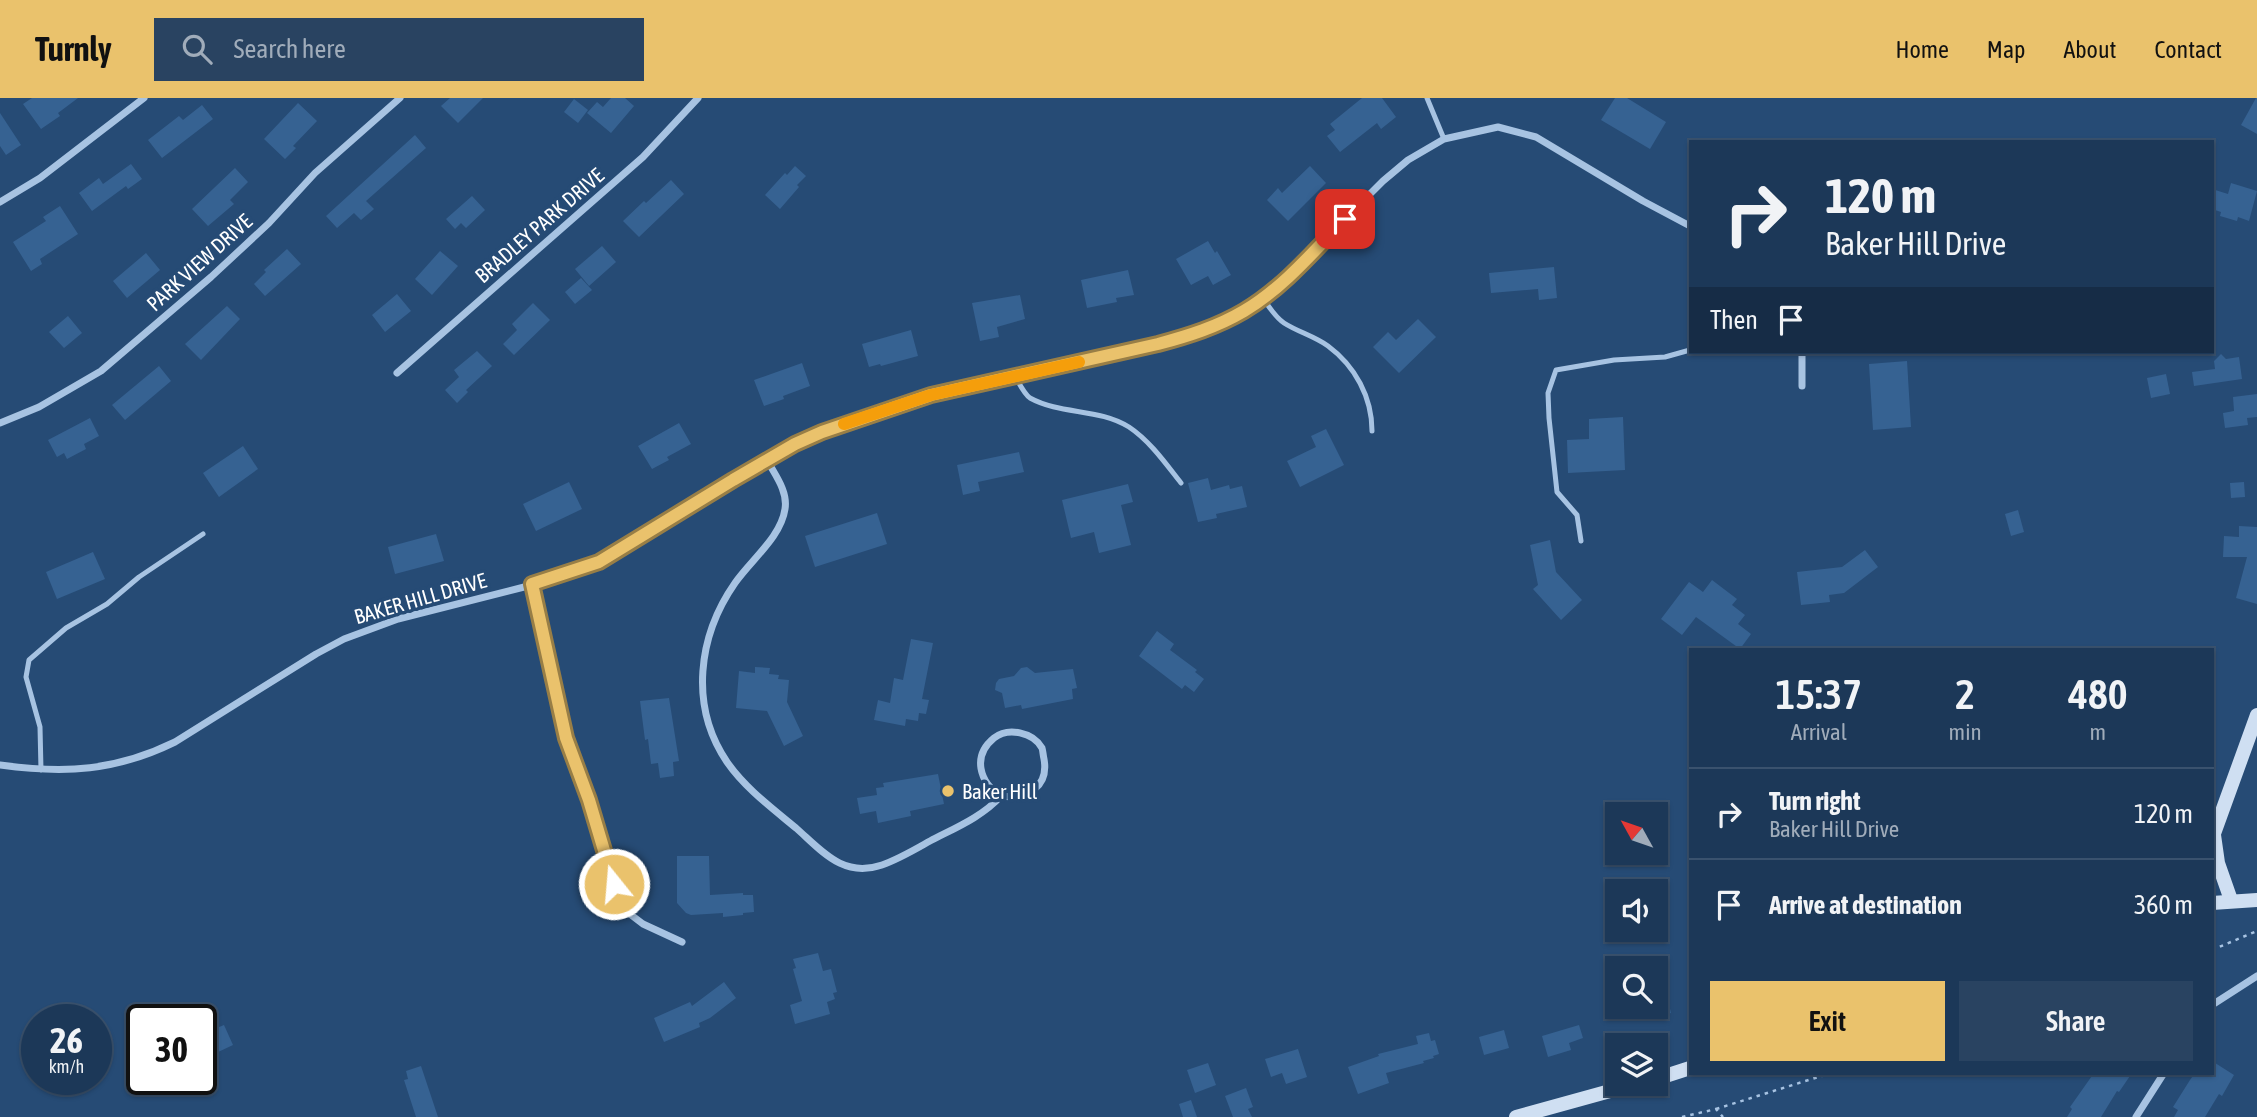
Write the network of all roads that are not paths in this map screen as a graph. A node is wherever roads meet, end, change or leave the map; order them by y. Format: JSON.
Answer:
{"nodes":[{"id":1,"x":144,"y":98,"type":"edge"},
{"id":2,"x":400,"y":98,"type":"edge"},
{"id":3,"x":698,"y":98,"type":"edge"},
{"id":4,"x":1427,"y":98,"type":"edge"},
{"id":5,"x":1444,"y":139,"type":"junction"},
{"id":6,"x":0,"y":202,"type":"edge"},
{"id":7,"x":1689,"y":225,"type":"edge"},
{"id":8,"x":1263,"y":298,"type":"junction"},
{"id":9,"x":1689,"y":350,"type":"edge"},
{"id":10,"x":1802,"y":354,"type":"edge"},
{"id":11,"x":397,"y":373,"type":"dead end"},
{"id":12,"x":1015,"y":376,"type":"junction"},
{"id":13,"x":1802,"y":386,"type":"dead end"},
{"id":14,"x":0,"y":423,"type":"edge"},
{"id":15,"x":1372,"y":431,"type":"dead end"},
{"id":16,"x":767,"y":460,"type":"junction"},
{"id":17,"x":1181,"y":483,"type":"dead end"},
{"id":18,"x":203,"y":534,"type":"dead end"},
{"id":19,"x":1581,"y":541,"type":"dead end"},
{"id":20,"x":532,"y":584,"type":"junction"},
{"id":21,"x":2257,"y":715,"type":"edge"},
{"id":22,"x":0,"y":765,"type":"edge"},
{"id":23,"x":41,"y":770,"type":"junction"},
{"id":24,"x":1001,"y":796,"type":"junction"},
{"id":25,"x":2214,"y":834,"type":"edge"},
{"id":26,"x":2214,"y":842,"type":"edge"},
{"id":27,"x":2231,"y":900,"type":"junction"},
{"id":28,"x":2257,"y":900,"type":"edge"},
{"id":29,"x":2214,"y":903,"type":"edge"},
{"id":30,"x":682,"y":942,"type":"dead end"},
{"id":31,"x":2257,"y":976,"type":"edge"},
{"id":32,"x":2214,"y":1003,"type":"edge"},
{"id":33,"x":1689,"y":1069,"type":"edge"},
{"id":34,"x":1668,"y":1075,"type":"edge"},
{"id":35,"x":2163,"y":1075,"type":"edge"},
{"id":36,"x":1605,"y":1092,"type":"edge"},
{"id":37,"x":1516,"y":1117,"type":"edge"},
{"id":38,"x":2136,"y":1117,"type":"edge"}],
"edges":[{"from":1,"to":6,"type":"street"},
{"from":2,"to":14,"type":"street","name":"PARK VIEW DRIVE"},
{"from":3,"to":11,"type":"street","name":"BRADLEY PARK DRIVE"},
{"from":4,"to":5,"type":"lane"},
{"from":5,"to":7,"type":"street","name":"BAKER HILL DRIVE"},
{"from":5,"to":8,"type":"street","name":"BAKER HILL DRIVE"},
{"from":8,"to":12,"type":"street","name":"BAKER HILL DRIVE"},
{"from":8,"to":15,"type":"lane"},
{"from":9,"to":19,"type":"lane"},
{"from":10,"to":13,"type":"street"},
{"from":12,"to":16,"type":"street","name":"BAKER HILL DRIVE"},
{"from":12,"to":17,"type":"lane"},
{"from":16,"to":20,"type":"street","name":"BAKER HILL DRIVE"},
{"from":16,"to":24,"type":"street"},
{"from":18,"to":23,"type":"lane"},
{"from":20,"to":23,"type":"street","name":"BAKER HILL DRIVE"},
{"from":20,"to":30,"type":"street"},
{"from":21,"to":25,"type":"street"},
{"from":22,"to":23,"type":"street","name":"BAKER HILL DRIVE"},
{"from":24,"to":24,"type":"street"},
{"from":26,"to":27,"type":"street"},
{"from":27,"to":28,"type":"street"},
{"from":27,"to":29,"type":"street"},
{"from":31,"to":32,"type":"street"},
{"from":33,"to":34,"type":"street"},
{"from":35,"to":38,"type":"street"},
{"from":36,"to":37,"type":"street"}]}
